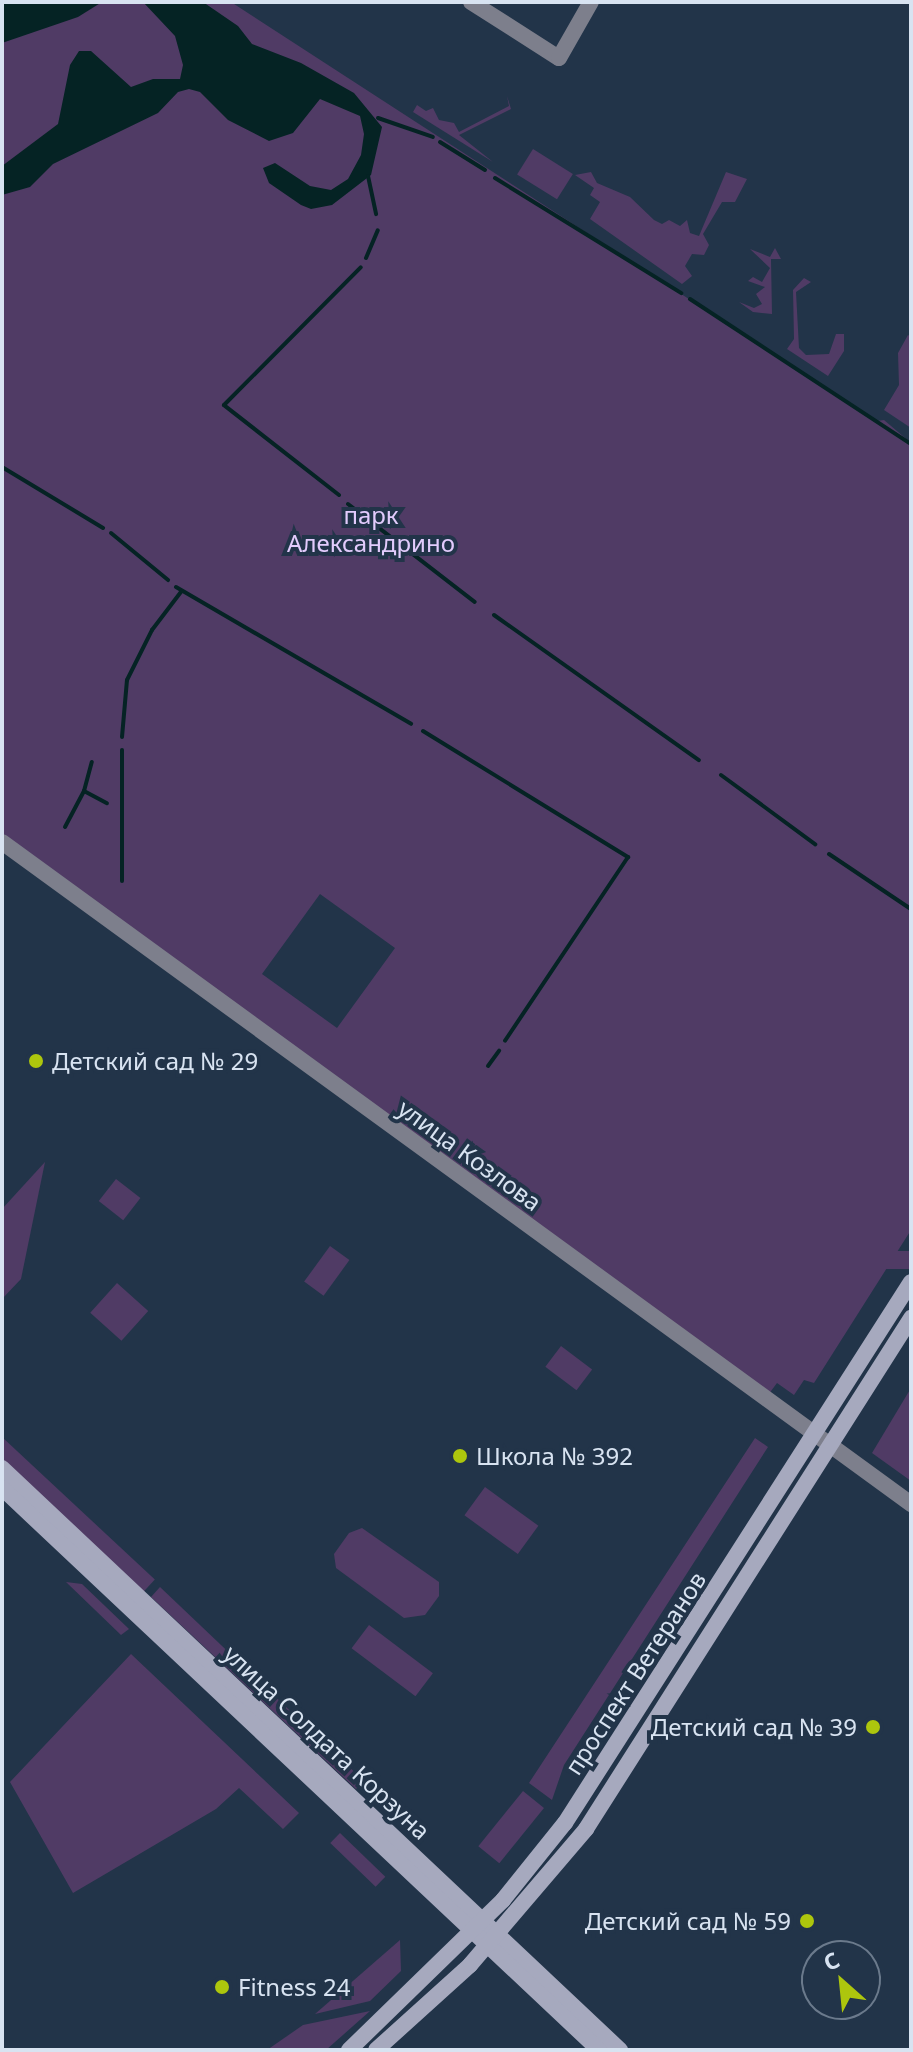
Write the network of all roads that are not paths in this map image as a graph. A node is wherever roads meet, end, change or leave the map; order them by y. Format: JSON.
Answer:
{"nodes":[{"id":1,"x":471,"y":2,"type":"edge"},
{"id":2,"x":591,"y":2,"type":"edge"},
{"id":3,"x":2,"y":842,"type":"edge"},
{"id":4,"x":911,"y":1282,"type":"edge"},
{"id":5,"x":911,"y":1318,"type":"edge"},
{"id":6,"x":814,"y":1437,"type":"junction"},
{"id":7,"x":830,"y":1447,"type":"junction"},
{"id":8,"x":2,"y":1468,"type":"edge"},
{"id":9,"x":2,"y":1488,"type":"edge"},
{"id":10,"x":911,"y":1504,"type":"edge"},
{"id":11,"x":478,"y":1926,"type":"junction"},
{"id":12,"x":494,"y":1941,"type":"junction"},
{"id":13,"x":400,"y":2032,"type":"junction"},
{"id":14,"x":349,"y":2050,"type":"edge"},
{"id":15,"x":376,"y":2050,"type":"edge"},
{"id":16,"x":393,"y":2050,"type":"edge"},
{"id":17,"x":599,"y":2050,"type":"edge"},
{"id":18,"x":620,"y":2050,"type":"edge"}],
"edges":[{"from":1,"to":2,"type":"street"},
{"from":3,"to":6,"type":"street","name":"улица Козлова"},
{"from":4,"to":6,"type":"main road","name":"проспект Ветеранов"},
{"from":5,"to":7,"type":"main road","name":"проспект Ветеранов"},
{"from":6,"to":7,"type":"street","name":"улица Козлова"},
{"from":6,"to":11,"type":"main road","name":"проспект Ветеранов"},
{"from":7,"to":10,"type":"street","name":"улица Козлова"},
{"from":7,"to":12,"type":"main road","name":"проспект Ветеранов"},
{"from":8,"to":11,"type":"main road","name":"улица Солдата Корзуна"},
{"from":9,"to":11,"type":"main road","name":"улица Солдата Корзуна"},
{"from":11,"to":12,"type":"main road","name":"улица Солдата Корзуна"},
{"from":11,"to":14,"type":"main road","name":"проспект Ветеранов"},
{"from":12,"to":13,"type":"main road","name":"проспект Ветеранов"},
{"from":12,"to":17,"type":"main road","name":"улица Солдата Корзуна"},
{"from":12,"to":18,"type":"main road","name":"улица Солдата Корзуна"},
{"from":13,"to":15,"type":"main road","name":"проспект Ветеранов"},
{"from":13,"to":16,"type":"street"}]}
